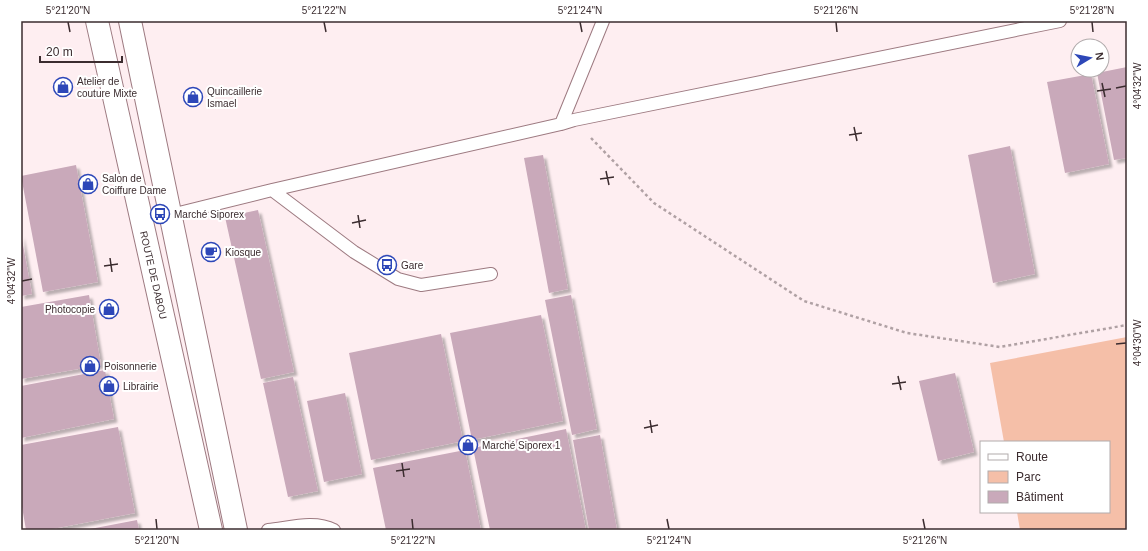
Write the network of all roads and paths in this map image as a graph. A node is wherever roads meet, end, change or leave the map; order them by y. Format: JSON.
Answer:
{"nodes":[{"id":1,"x":97,"y":21,"type":"edge"},
{"id":2,"x":130,"y":21,"type":"edge"},
{"id":3,"x":604,"y":21,"type":"edge"},
{"id":4,"x":1060,"y":21,"type":"edge"},
{"id":5,"x":574,"y":120,"type":"junction"},
{"id":6,"x":561,"y":124,"type":"junction"},
{"id":7,"x":272,"y":190,"type":"junction"},
{"id":8,"x":171,"y":215,"type":"junction"},
{"id":9,"x":491,"y":274,"type":"dead end"},
{"id":10,"x":1127,"y":325,"type":"edge"},
{"id":11,"x":211,"y":530,"type":"edge"},
{"id":12,"x":236,"y":530,"type":"edge"},
{"id":13,"x":268,"y":530,"type":"edge"},
{"id":14,"x":334,"y":530,"type":"edge"}],
"edges":[{"from":1,"to":11,"type":"street","name":"ROUTE DE DABOU"},
{"from":2,"to":8,"type":"street"},
{"from":3,"to":6,"type":"lane"},
{"from":4,"to":5,"type":"lane"},
{"from":5,"to":6,"type":"lane"},
{"from":5,"to":10,"type":"path"},
{"from":6,"to":7,"type":"lane"},
{"from":7,"to":8,"type":"lane"},
{"from":7,"to":9,"type":"lane"},
{"from":8,"to":12,"type":"street"},
{"from":13,"to":14,"type":"lane"}]}
